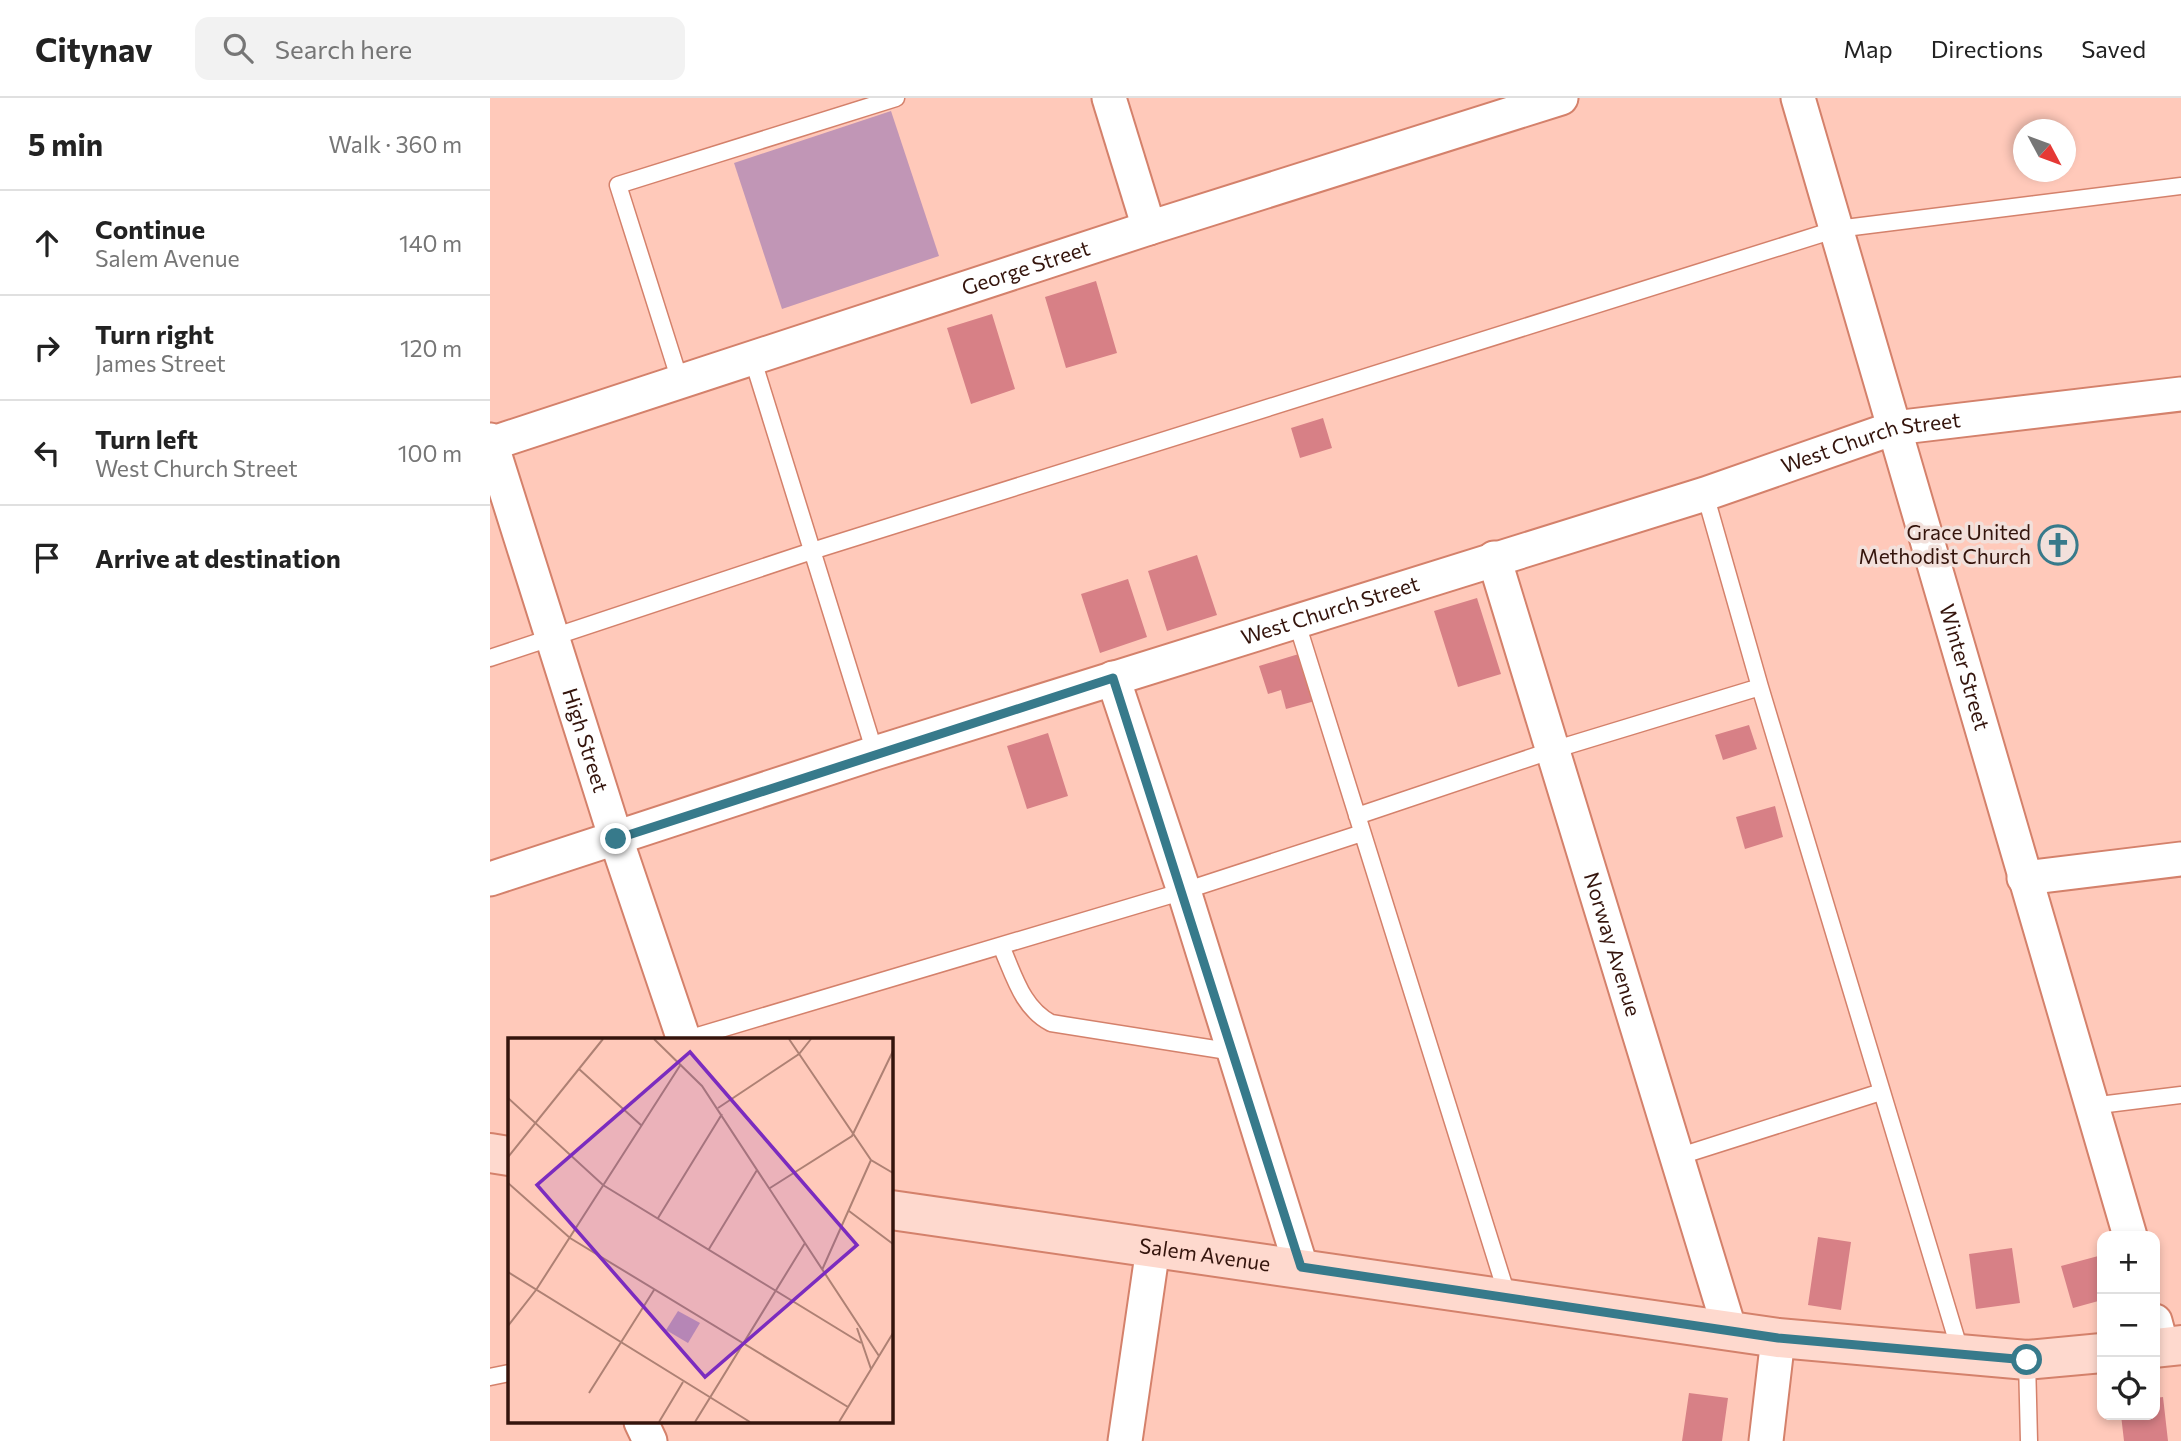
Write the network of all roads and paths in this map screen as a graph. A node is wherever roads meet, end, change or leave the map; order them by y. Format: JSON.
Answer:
{"nodes":[{"id":1,"x":896,"y":98,"type":"edge"},
{"id":2,"x":1109,"y":98,"type":"edge"},
{"id":3,"x":1561,"y":98,"type":"edge"},
{"id":4,"x":1798,"y":98,"type":"edge"},
{"id":5,"x":2181,"y":186,"type":"edge"},
{"id":6,"x":1149,"y":228,"type":"junction"},
{"id":7,"x":1838,"y":229,"type":"junction"},
{"id":8,"x":752,"y":357,"type":"junction"},
{"id":9,"x":680,"y":381,"type":"junction"},
{"id":10,"x":2181,"y":394,"type":"edge"},
{"id":11,"x":1894,"y":428,"type":"junction"},
{"id":12,"x":490,"y":442,"type":"edge"},
{"id":13,"x":1705,"y":494,"type":"junction"},
{"id":14,"x":812,"y":551,"type":"junction"},
{"id":15,"x":1494,"y":558,"type":"junction"},
{"id":16,"x":1296,"y":620,"type":"junction"},
{"id":17,"x":553,"y":638,"type":"junction"},
{"id":18,"x":490,"y":658,"type":"edge"},
{"id":19,"x":1113,"y":678,"type":"junction"},
{"id":20,"x":1760,"y":687,"type":"junction"},
{"id":21,"x":1553,"y":750,"type":"junction"},
{"id":22,"x":875,"y":753,"type":"junction"},
{"id":23,"x":1357,"y":816,"type":"junction"},
{"id":24,"x":1362,"y":833,"type":"junction"},
{"id":25,"x":616,"y":839,"type":"junction"},
{"id":26,"x":2181,"y":859,"type":"edge"},
{"id":27,"x":2024,"y":878,"type":"junction"},
{"id":28,"x":490,"y":879,"type":"edge"},
{"id":29,"x":1184,"y":891,"type":"junction"},
{"id":30,"x":1001,"y":946,"type":"junction"},
{"id":31,"x":683,"y":1038,"type":"edge"},
{"id":32,"x":691,"y":1038,"type":"edge"},
{"id":33,"x":1234,"y":1052,"type":"junction"},
{"id":34,"x":1881,"y":1092,"type":"junction"},
{"id":35,"x":2181,"y":1096,"type":"edge"},
{"id":36,"x":2091,"y":1106,"type":"junction"},
{"id":37,"x":490,"y":1153,"type":"edge"},
{"id":38,"x":508,"y":1156,"type":"edge"},
{"id":39,"x":1677,"y":1157,"type":"junction"},
{"id":40,"x":892,"y":1210,"type":"edge"},
{"id":41,"x":2128,"y":1231,"type":"edge"},
{"id":42,"x":1153,"y":1248,"type":"junction"},
{"id":43,"x":1301,"y":1267,"type":"junction"},
{"id":44,"x":1508,"y":1300,"type":"junction"},
{"id":45,"x":1730,"y":1331,"type":"junction"},
{"id":46,"x":1778,"y":1338,"type":"junction"},
{"id":47,"x":2097,"y":1353,"type":"edge"},
{"id":48,"x":1962,"y":1356,"type":"junction"},
{"id":49,"x":2027,"y":1360,"type":"junction"},
{"id":50,"x":508,"y":1373,"type":"edge"},
{"id":51,"x":490,"y":1377,"type":"edge"},
{"id":52,"x":641,"y":1424,"type":"edge"},
{"id":53,"x":650,"y":1441,"type":"edge"},
{"id":54,"x":1125,"y":1441,"type":"edge"},
{"id":55,"x":1766,"y":1441,"type":"edge"},
{"id":56,"x":2029,"y":1441,"type":"edge"}],
"edges":[{"from":1,"to":9,"type":"lane"},
{"from":2,"to":6,"type":"street"},
{"from":3,"to":6,"type":"street","name":"George Street"},
{"from":4,"to":7,"type":"street","name":"Winter Street"},
{"from":5,"to":7,"type":"lane"},
{"from":6,"to":8,"type":"street","name":"George Street"},
{"from":7,"to":11,"type":"street","name":"Winter Street"},
{"from":7,"to":14,"type":"lane"},
{"from":8,"to":9,"type":"street","name":"George Street"},
{"from":8,"to":14,"type":"lane"},
{"from":9,"to":12,"type":"street","name":"George Street"},
{"from":10,"to":11,"type":"street","name":"West Church Street"},
{"from":11,"to":13,"type":"street","name":"West Church Street"},
{"from":11,"to":27,"type":"street","name":"Winter Street"},
{"from":12,"to":17,"type":"street","name":"High Street"},
{"from":13,"to":15,"type":"street","name":"West Church Street"},
{"from":13,"to":20,"type":"lane"},
{"from":14,"to":17,"type":"lane"},
{"from":14,"to":22,"type":"lane"},
{"from":15,"to":16,"type":"street","name":"West Church Street"},
{"from":15,"to":21,"type":"street","name":"Norway Avenue"},
{"from":16,"to":19,"type":"street","name":"West Church Street"},
{"from":16,"to":23,"type":"lane"},
{"from":17,"to":18,"type":"lane"},
{"from":17,"to":25,"type":"street","name":"High Street"},
{"from":19,"to":22,"type":"street","name":"West Church Street"},
{"from":19,"to":29,"type":"street"},
{"from":20,"to":21,"type":"lane"},
{"from":20,"to":34,"type":"lane"},
{"from":21,"to":23,"type":"lane"},
{"from":21,"to":39,"type":"street","name":"Norway Avenue"},
{"from":22,"to":25,"type":"street","name":"West Church Street"},
{"from":23,"to":24,"type":"lane"},
{"from":24,"to":29,"type":"lane"},
{"from":24,"to":44,"type":"lane"},
{"from":25,"to":28,"type":"street","name":"West Church Street"},
{"from":25,"to":31,"type":"street","name":"High Street"},
{"from":26,"to":27,"type":"street"},
{"from":27,"to":36,"type":"street","name":"Winter Street"},
{"from":29,"to":30,"type":"lane"},
{"from":29,"to":33,"type":"street"},
{"from":30,"to":32,"type":"lane"},
{"from":30,"to":33,"type":"lane"},
{"from":33,"to":43,"type":"street"},
{"from":34,"to":39,"type":"lane"},
{"from":34,"to":48,"type":"lane"},
{"from":35,"to":36,"type":"lane"},
{"from":36,"to":41,"type":"street","name":"Winter Street"},
{"from":37,"to":38,"type":"main road"},
{"from":39,"to":45,"type":"street","name":"Norway Avenue"},
{"from":40,"to":42,"type":"main road","name":"Salem Avenue"},
{"from":42,"to":43,"type":"main road","name":"Salem Avenue"},
{"from":42,"to":54,"type":"street"},
{"from":43,"to":44,"type":"main road","name":"Salem Avenue"},
{"from":44,"to":45,"type":"main road","name":"Salem Avenue"},
{"from":45,"to":46,"type":"main road","name":"Salem Avenue"},
{"from":46,"to":48,"type":"main road","name":"Salem Avenue"},
{"from":46,"to":55,"type":"street"},
{"from":47,"to":49,"type":"main road","name":"Salem Avenue"},
{"from":48,"to":49,"type":"main road","name":"Salem Avenue"},
{"from":49,"to":56,"type":"lane"},
{"from":50,"to":51,"type":"lane"},
{"from":52,"to":53,"type":"street"}]}
